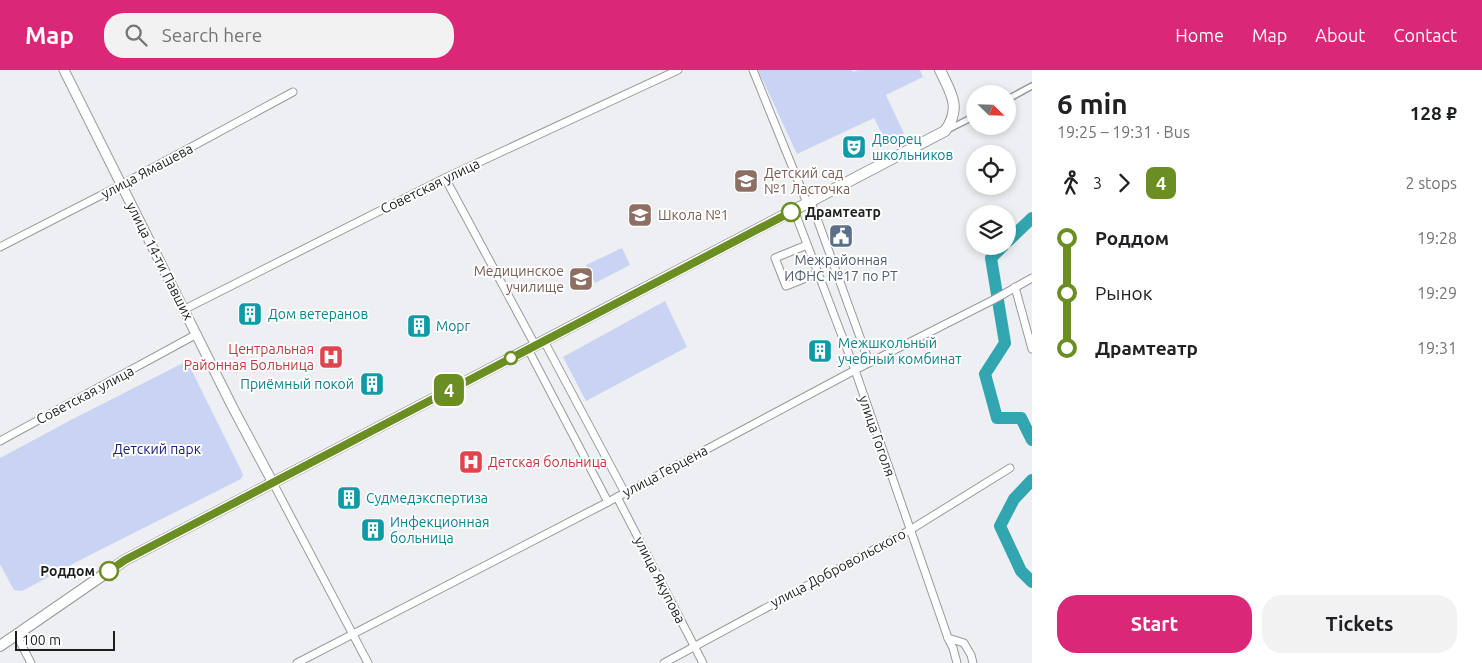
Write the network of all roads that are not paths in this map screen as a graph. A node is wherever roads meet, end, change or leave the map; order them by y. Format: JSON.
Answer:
{"nodes":[{"id":1,"x":64,"y":70,"type":"edge"},
{"id":2,"x":678,"y":70,"type":"edge"},
{"id":3,"x":753,"y":70,"type":"edge"},
{"id":4,"x":940,"y":70,"type":"edge"},
{"id":5,"x":1032,"y":86,"type":"edge"},
{"id":6,"x":293,"y":92,"type":"dead end"},
{"id":7,"x":1016,"y":95,"type":"edge"},
{"id":8,"x":966,"y":121,"type":"edge"},
{"id":9,"x":945,"y":132,"type":"junction"},
{"id":10,"x":446,"y":178,"type":"junction"},
{"id":11,"x":121,"y":185,"type":"junction"},
{"id":12,"x":809,"y":203,"type":"junction"},
{"id":13,"x":794,"y":210,"type":"junction"},
{"id":14,"x":807,"y":245,"type":"junction"},
{"id":15,"x":0,"y":247,"type":"edge"},
{"id":16,"x":818,"y":272,"type":"junction"},
{"id":17,"x":1032,"y":278,"type":"edge"},
{"id":18,"x":1014,"y":287,"type":"junction"},
{"id":19,"x":184,"y":309,"type":"junction"},
{"id":20,"x":196,"y":334,"type":"junction"},
{"id":21,"x":535,"y":345,"type":"junction"},
{"id":22,"x":1032,"y":348,"type":"edge"},
{"id":23,"x":869,"y":362,"type":"junction"},
{"id":24,"x":855,"y":370,"type":"junction"},
{"id":25,"x":0,"y":441,"type":"edge"},
{"id":26,"x":1010,"y":468,"type":"dead end"},
{"id":27,"x":273,"y":483,"type":"junction"},
{"id":28,"x":625,"y":493,"type":"junction"},
{"id":29,"x":617,"y":497,"type":"junction"},
{"id":30,"x":608,"y":502,"type":"junction"},
{"id":31,"x":910,"y":530,"type":"junction"},
{"id":32,"x":16,"y":634,"type":"junction"},
{"id":33,"x":352,"y":634,"type":"junction"},
{"id":34,"x":948,"y":638,"type":"junction"},
{"id":35,"x":0,"y":646,"type":"edge"},
{"id":36,"x":694,"y":647,"type":"junction"},
{"id":37,"x":31,"y":663,"type":"edge"},
{"id":38,"x":297,"y":663,"type":"edge"},
{"id":39,"x":368,"y":663,"type":"edge"},
{"id":40,"x":664,"y":663,"type":"edge"},
{"id":41,"x":703,"y":663,"type":"edge"},
{"id":42,"x":957,"y":663,"type":"edge"},
{"id":43,"x":974,"y":663,"type":"edge"}],
"edges":[{"from":1,"to":11,"type":"street","name":"улица 14-ти Павших"},
{"from":2,"to":10,"type":"street","name":"Советская улица"},
{"from":3,"to":12,"type":"street"},
{"from":4,"to":9,"type":"main road"},
{"from":5,"to":7,"type":"street"},
{"from":6,"to":11,"type":"street","name":"улица Ямашева"},
{"from":8,"to":9,"type":"street"},
{"from":9,"to":12,"type":"main road"},
{"from":10,"to":19,"type":"street","name":"Советская улица"},
{"from":10,"to":21,"type":"street"},
{"from":11,"to":15,"type":"street","name":"улица Ямашева"},
{"from":11,"to":19,"type":"street","name":"улица 14-ти Павших"},
{"from":12,"to":13,"type":"main road"},
{"from":12,"to":23,"type":"street"},
{"from":13,"to":14,"type":"street","name":"улица Гоголя"},
{"from":13,"to":21,"type":"main road"},
{"from":14,"to":16,"type":"street","name":"улица Гоголя"},
{"from":14,"to":16,"type":"street"},
{"from":16,"to":24,"type":"street","name":"улица Гоголя"},
{"from":17,"to":18,"type":"street","name":"улица Герцена"},
{"from":18,"to":22,"type":"street"},
{"from":18,"to":23,"type":"street","name":"улица Герцена"},
{"from":19,"to":20,"type":"street","name":"улица 14-ти Павших"},
{"from":20,"to":25,"type":"street","name":"Советская улица"},
{"from":20,"to":27,"type":"street","name":"улица 14-ти Павших"},
{"from":21,"to":27,"type":"main road"},
{"from":21,"to":28,"type":"street"},
{"from":21,"to":30,"type":"street"},
{"from":23,"to":24,"type":"street","name":"улица Герцена"},
{"from":24,"to":28,"type":"street","name":"улица Герцена"},
{"from":24,"to":31,"type":"street","name":"улица Гоголя"},
{"from":26,"to":31,"type":"street","name":"улица Добровольского"},
{"from":27,"to":32,"type":"main road"},
{"from":27,"to":33,"type":"street","name":"улица 14-ти Павших"},
{"from":28,"to":29,"type":"street","name":"улица Герцена"},
{"from":29,"to":30,"type":"street","name":"улица Герцена"},
{"from":29,"to":36,"type":"street","name":"улица Якупова"},
{"from":30,"to":33,"type":"street","name":"улица Герцена"},
{"from":31,"to":34,"type":"street","name":"улица Гоголя"},
{"from":31,"to":36,"type":"street","name":"улица Добровольского"},
{"from":32,"to":35,"type":"main road"},
{"from":32,"to":37,"type":"street"},
{"from":33,"to":38,"type":"street","name":"улица Герцена"},
{"from":33,"to":39,"type":"street","name":"улица 14-ти Павших"},
{"from":34,"to":42,"type":"street","name":"улица Гоголя"},
{"from":34,"to":43,"type":"street"},
{"from":36,"to":40,"type":"street","name":"улица Добровольского"},
{"from":36,"to":41,"type":"street","name":"улица Якупова"}]}
